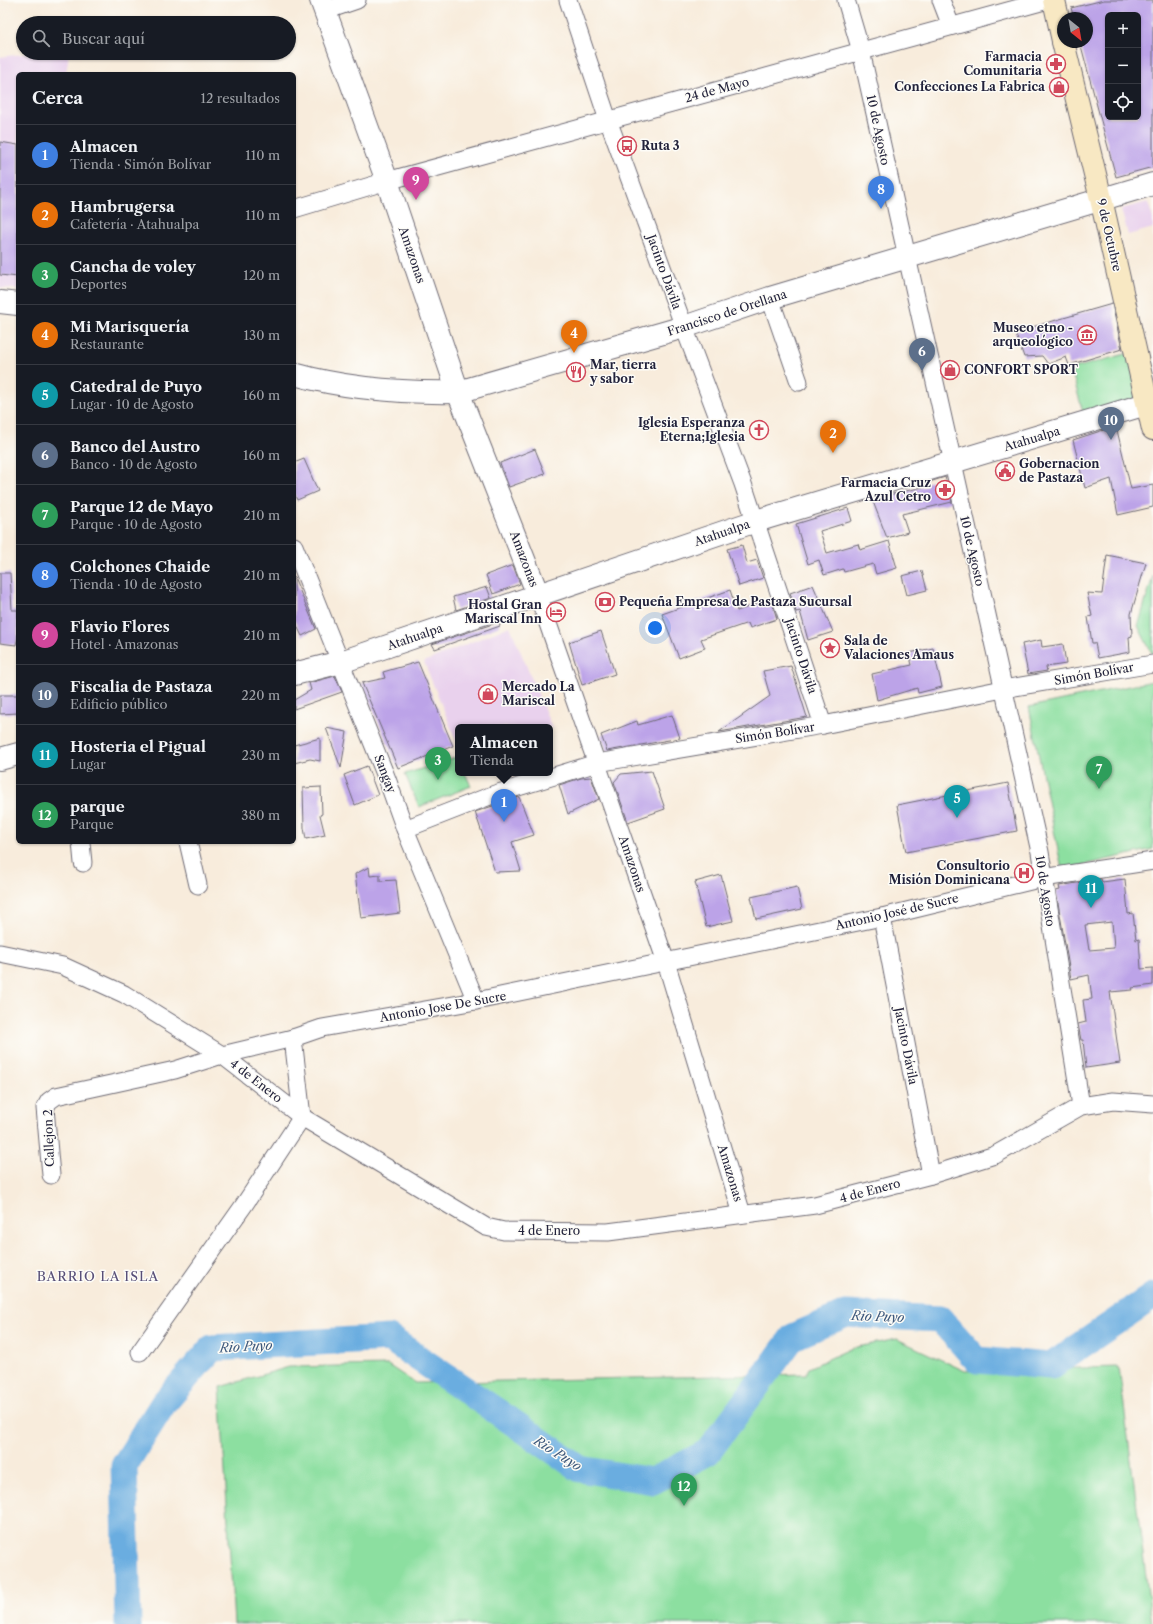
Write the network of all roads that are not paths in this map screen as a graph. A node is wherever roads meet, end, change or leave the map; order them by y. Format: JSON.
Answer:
{"nodes":[{"id":1,"x":357,"y":0,"type":"edge"},
{"id":2,"x":568,"y":0,"type":"edge"},
{"id":3,"x":846,"y":0,"type":"edge"},
{"id":4,"x":941,"y":0,"type":"edge"},
{"id":5,"x":1048,"y":0,"type":"edge"},
{"id":6,"x":1054,"y":0,"type":"edge"},
{"id":7,"x":323,"y":6,"type":"edge"},
{"id":8,"x":1057,"y":14,"type":"edge"},
{"id":9,"x":950,"y":26,"type":"junction"},
{"id":10,"x":1064,"y":48,"type":"edge"},
{"id":11,"x":861,"y":51,"type":"junction"},
{"id":12,"x":608,"y":120,"type":"junction"},
{"id":13,"x":387,"y":181,"type":"junction"},
{"id":14,"x":1153,"y":184,"type":"edge"},
{"id":15,"x":1101,"y":199,"type":"junction"},
{"id":16,"x":296,"y":208,"type":"edge"},
{"id":17,"x":906,"y":258,"type":"junction"},
{"id":18,"x":770,"y":298,"type":"junction"},
{"id":19,"x":0,"y":302,"type":"edge"},
{"id":20,"x":16,"y":304,"type":"edge"},
{"id":21,"x":684,"y":327,"type":"junction"},
{"id":22,"x":296,"y":375,"type":"edge"},
{"id":23,"x":799,"y":382,"type":"dead end"},
{"id":24,"x":458,"y":392,"type":"junction"},
{"id":25,"x":1150,"y":403,"type":"edge"},
{"id":26,"x":1153,"y":429,"type":"edge"},
{"id":27,"x":953,"y":463,"type":"junction"},
{"id":28,"x":756,"y":521,"type":"junction"},
{"id":29,"x":296,"y":551,"type":"edge"},
{"id":30,"x":538,"y":595,"type":"junction"},
{"id":31,"x":341,"y":662,"type":"junction"},
{"id":32,"x":1153,"y":664,"type":"edge"},
{"id":33,"x":296,"y":673,"type":"edge"},
{"id":34,"x":1003,"y":689,"type":"junction"},
{"id":35,"x":823,"y":725,"type":"junction"},
{"id":36,"x":16,"y":755,"type":"edge"},
{"id":37,"x":0,"y":759,"type":"edge"},
{"id":38,"x":597,"y":763,"type":"junction"},
{"id":39,"x":405,"y":829,"type":"junction"},
{"id":40,"x":81,"y":844,"type":"edge"},
{"id":41,"x":188,"y":844,"type":"edge"},
{"id":42,"x":1153,"y":861,"type":"edge"},
{"id":43,"x":83,"y":862,"type":"dead end"},
{"id":44,"x":1043,"y":878,"type":"junction"},
{"id":45,"x":198,"y":885,"type":"dead end"},
{"id":46,"x":882,"y":917,"type":"junction"},
{"id":47,"x":0,"y":954,"type":"edge"},
{"id":48,"x":666,"y":962,"type":"junction"},
{"id":49,"x":476,"y":1002,"type":"junction"},
{"id":50,"x":293,"y":1038,"type":"junction"},
{"id":51,"x":222,"y":1055,"type":"junction"},
{"id":52,"x":49,"y":1101,"type":"joint"},
{"id":53,"x":1153,"y":1104,"type":"edge"},
{"id":54,"x":1081,"y":1106,"type":"junction"},
{"id":55,"x":302,"y":1117,"type":"junction"},
{"id":56,"x":51,"y":1175,"type":"dead end"},
{"id":57,"x":931,"y":1175,"type":"junction"},
{"id":58,"x":742,"y":1214,"type":"junction"},
{"id":59,"x":140,"y":1352,"type":"dead end"}],
"edges":[{"from":1,"to":7,"type":"street"},
{"from":2,"to":12,"type":"street","name":"Jacinto Dávila"},
{"from":3,"to":11,"type":"street","name":"10 de Agosto"},
{"from":4,"to":9,"type":"street"},
{"from":5,"to":9,"type":"street","name":"24 de Mayo"},
{"from":6,"to":8,"type":"main road","name":"9 de Octubre"},
{"from":7,"to":13,"type":"street","name":"Amazonas"},
{"from":9,"to":11,"type":"street","name":"24 de Mayo"},
{"from":10,"to":15,"type":"main road","name":"9 de Octubre"},
{"from":11,"to":12,"type":"street","name":"24 de Mayo"},
{"from":11,"to":17,"type":"street","name":"10 de Agosto"},
{"from":12,"to":13,"type":"street","name":"24 de Mayo"},
{"from":12,"to":21,"type":"street","name":"Jacinto Dávila"},
{"from":13,"to":16,"type":"street","name":"24 de Mayo"},
{"from":13,"to":24,"type":"street","name":"Amazonas"},
{"from":14,"to":15,"type":"street","name":"Francisco de Orellana"},
{"from":15,"to":17,"type":"street","name":"Francisco de Orellana"},
{"from":15,"to":25,"type":"main road","name":"9 de Octubre"},
{"from":17,"to":18,"type":"street","name":"Francisco de Orellana"},
{"from":17,"to":27,"type":"street","name":"10 de Agosto"},
{"from":18,"to":21,"type":"street","name":"Francisco de Orellana"},
{"from":18,"to":23,"type":"street"},
{"from":19,"to":20,"type":"street"},
{"from":21,"to":24,"type":"street","name":"Francisco de Orellana"},
{"from":21,"to":28,"type":"street","name":"Jacinto Dávila"},
{"from":22,"to":24,"type":"street","name":"Francisco de Orellana"},
{"from":24,"to":30,"type":"street","name":"Amazonas"},
{"from":25,"to":26,"type":"main road","name":"9 de Octubre"},
{"from":25,"to":27,"type":"street","name":"Atahualpa"},
{"from":27,"to":28,"type":"street","name":"Atahualpa"},
{"from":27,"to":34,"type":"street","name":"10 de Agosto"},
{"from":28,"to":30,"type":"street","name":"Atahualpa"},
{"from":28,"to":35,"type":"street","name":"Jacinto Dávila"},
{"from":29,"to":31,"type":"street","name":"Sangay"},
{"from":30,"to":31,"type":"street","name":"Atahualpa"},
{"from":30,"to":38,"type":"street","name":"Amazonas"},
{"from":31,"to":33,"type":"street","name":"Atahualpa"},
{"from":31,"to":39,"type":"street","name":"Sangay"},
{"from":32,"to":34,"type":"street","name":"Simón Bolívar"},
{"from":34,"to":35,"type":"street","name":"Simón Bolívar"},
{"from":34,"to":44,"type":"street","name":"10 de Agosto"},
{"from":35,"to":38,"type":"street","name":"Simón Bolívar"},
{"from":36,"to":37,"type":"street"},
{"from":38,"to":39,"type":"street","name":"Simón Bolívar"},
{"from":38,"to":48,"type":"street","name":"Amazonas"},
{"from":39,"to":49,"type":"street","name":"Sangay"},
{"from":40,"to":43,"type":"street"},
{"from":41,"to":45,"type":"street"},
{"from":42,"to":44,"type":"street","name":"Antonio José de Sucre"},
{"from":44,"to":46,"type":"street","name":"Antonio José de Sucre"},
{"from":44,"to":54,"type":"street","name":"10 de Agosto"},
{"from":46,"to":48,"type":"street","name":"Antonio José de Sucre"},
{"from":46,"to":57,"type":"street","name":"Jacinto Dávila"},
{"from":47,"to":51,"type":"street","name":"4 de Enero"},
{"from":48,"to":49,"type":"street","name":"Antonio Jose De Sucre"},
{"from":48,"to":58,"type":"street","name":"Amazonas"},
{"from":49,"to":50,"type":"street","name":"Antonio Jose De Sucre"},
{"from":50,"to":51,"type":"street","name":"Antonio Jose De Sucre"},
{"from":50,"to":55,"type":"street"},
{"from":51,"to":52,"type":"street","name":"Antonio Jose De Sucre"},
{"from":51,"to":55,"type":"street","name":"4 de Enero"},
{"from":52,"to":56,"type":"street","name":"Callejon 2"},
{"from":53,"to":54,"type":"street","name":"4 de Enero"},
{"from":54,"to":57,"type":"street","name":"4 de Enero"},
{"from":55,"to":58,"type":"street","name":"4 de Enero"},
{"from":55,"to":59,"type":"street"},
{"from":57,"to":58,"type":"street","name":"4 de Enero"}]}
